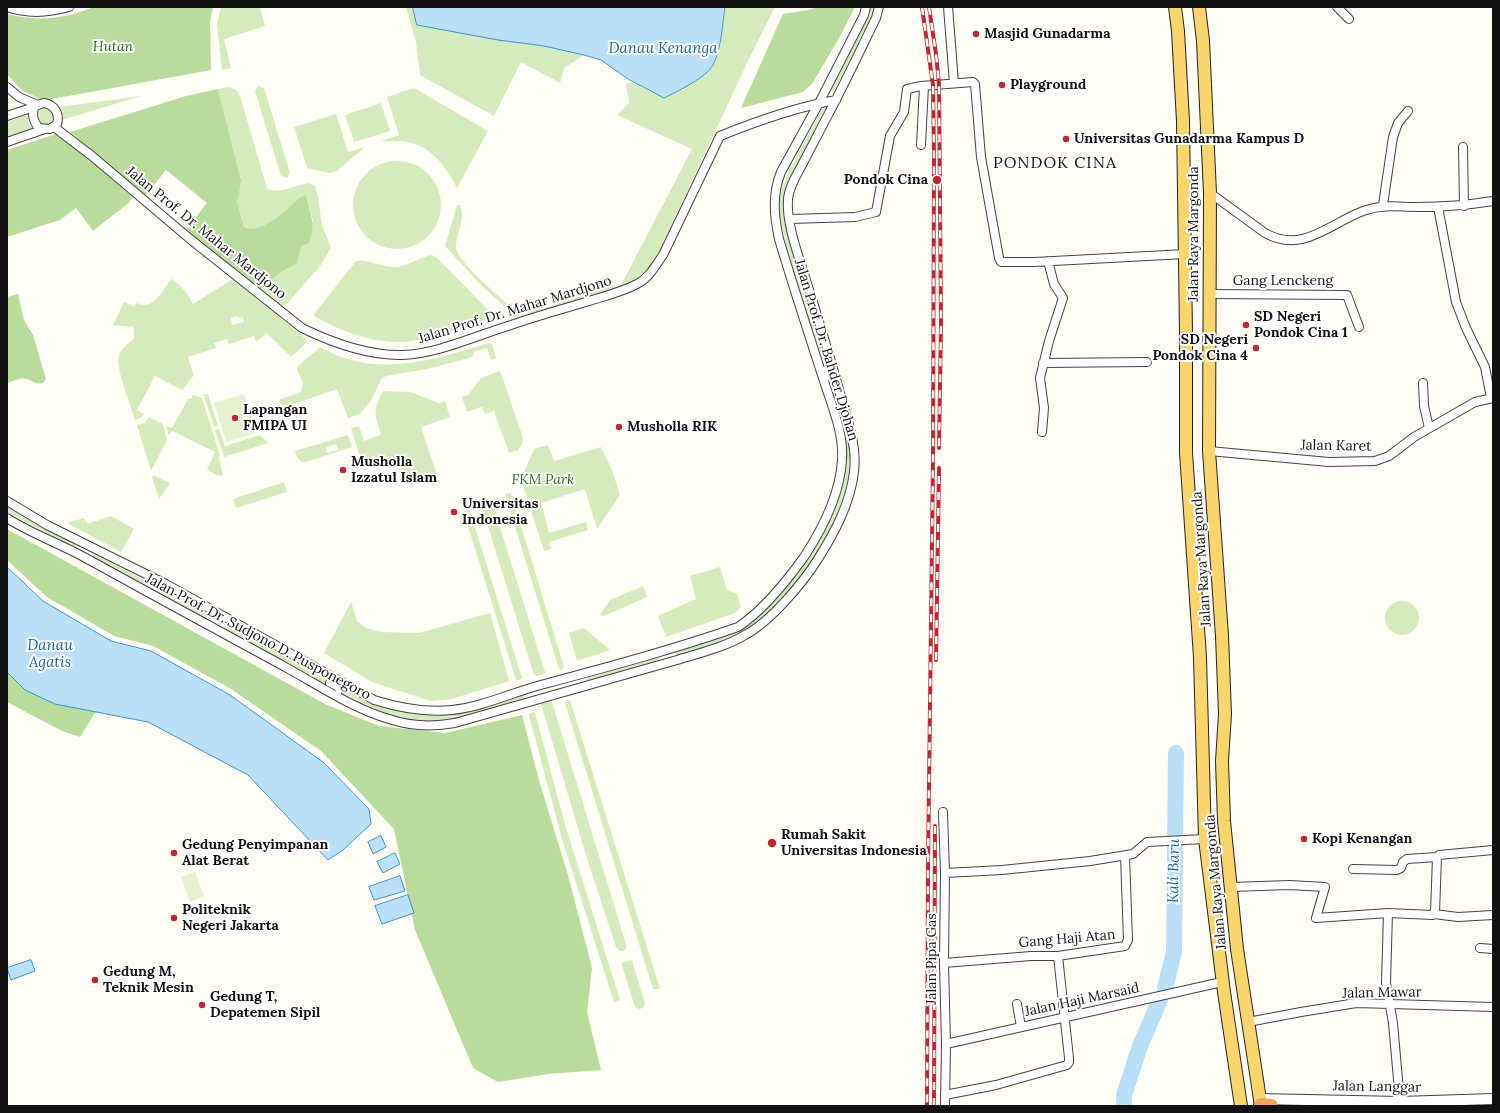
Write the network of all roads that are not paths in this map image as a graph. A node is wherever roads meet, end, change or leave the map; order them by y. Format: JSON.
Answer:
{"nodes":[{"id":1,"x":7,"y":7,"type":"edge"},
{"id":2,"x":69,"y":7,"type":"edge"},
{"id":3,"x":866,"y":7,"type":"edge"},
{"id":4,"x":879,"y":7,"type":"edge"},
{"id":5,"x":948,"y":7,"type":"edge"},
{"id":6,"x":1174,"y":7,"type":"edge"},
{"id":7,"x":1199,"y":7,"type":"edge"},
{"id":8,"x":1337,"y":7,"type":"edge"},
{"id":9,"x":1348,"y":19,"type":"dead end"},
{"id":10,"x":954,"y":83,"type":"junction"},
{"id":11,"x":924,"y":86,"type":"junction"},
{"id":12,"x":7,"y":87,"type":"edge"},
{"id":13,"x":836,"y":100,"type":"junction"},
{"id":14,"x":819,"y":103,"type":"junction"},
{"id":15,"x":36,"y":106,"type":"junction"},
{"id":16,"x":1408,"y":110,"type":"dead end"},
{"id":17,"x":7,"y":116,"type":"edge"},
{"id":18,"x":54,"y":127,"type":"junction"},
{"id":19,"x":46,"y":129,"type":"junction"},
{"id":20,"x":7,"y":142,"type":"edge"},
{"id":21,"x":921,"y":145,"type":"dead end"},
{"id":22,"x":1463,"y":147,"type":"dead end"},
{"id":23,"x":1210,"y":193,"type":"junction"},
{"id":24,"x":1493,"y":200,"type":"edge"},
{"id":25,"x":1383,"y":205,"type":"junction"},
{"id":26,"x":1464,"y":206,"type":"junction"},
{"id":27,"x":1438,"y":207,"type":"junction"},
{"id":28,"x":790,"y":219,"type":"junction"},
{"id":29,"x":1185,"y":254,"type":"junction"},
{"id":30,"x":1048,"y":261,"type":"junction"},
{"id":31,"x":1209,"y":294,"type":"junction"},
{"id":32,"x":1359,"y":327,"type":"dead end"},
{"id":33,"x":1146,"y":362,"type":"dead end"},
{"id":34,"x":1043,"y":363,"type":"junction"},
{"id":35,"x":833,"y":367,"type":"junction"},
{"id":36,"x":823,"y":379,"type":"junction"},
{"id":37,"x":1423,"y":383,"type":"dead end"},
{"id":38,"x":1492,"y":398,"type":"edge"},
{"id":39,"x":842,"y":400,"type":"junction"},
{"id":40,"x":831,"y":403,"type":"junction"},
{"id":41,"x":1429,"y":428,"type":"junction"},
{"id":42,"x":1042,"y":432,"type":"dead end"},
{"id":43,"x":1209,"y":451,"type":"junction"},
{"id":44,"x":7,"y":501,"type":"edge"},
{"id":45,"x":7,"y":518,"type":"edge"},
{"id":46,"x":87,"y":544,"type":"junction"},
{"id":47,"x":80,"y":555,"type":"junction"},
{"id":48,"x":219,"y":614,"type":"junction"},
{"id":49,"x":211,"y":627,"type":"junction"},
{"id":50,"x":332,"y":676,"type":"junction"},
{"id":51,"x":576,"y":676,"type":"joint"},
{"id":52,"x":336,"y":696,"type":"junction"},
{"id":53,"x":1222,"y":767,"type":"junction"},
{"id":54,"x":1204,"y":768,"type":"junction"},
{"id":55,"x":943,"y":812,"type":"dead end"},
{"id":56,"x":1205,"y":839,"type":"junction"},
{"id":57,"x":1493,"y":850,"type":"edge"},
{"id":58,"x":1125,"y":856,"type":"junction"},
{"id":59,"x":1437,"y":857,"type":"junction"},
{"id":60,"x":1353,"y":869,"type":"dead end"},
{"id":61,"x":945,"y":873,"type":"junction"},
{"id":62,"x":1231,"y":887,"type":"junction"},
{"id":63,"x":1388,"y":913,"type":"junction"},
{"id":64,"x":1434,"y":914,"type":"junction"},
{"id":65,"x":1493,"y":915,"type":"edge"},
{"id":66,"x":1480,"y":948,"type":"dead end"},
{"id":67,"x":1493,"y":949,"type":"edge"},
{"id":68,"x":1058,"y":956,"type":"junction"},
{"id":69,"x":944,"y":963,"type":"junction"},
{"id":70,"x":1222,"y":982,"type":"junction"},
{"id":71,"x":1018,"y":1004,"type":"dead end"},
{"id":72,"x":1390,"y":1004,"type":"junction"},
{"id":73,"x":1493,"y":1007,"type":"edge"},
{"id":74,"x":1064,"y":1017,"type":"junction"},
{"id":75,"x":1248,"y":1022,"type":"junction"},
{"id":76,"x":1021,"y":1027,"type":"junction"},
{"id":77,"x":946,"y":1044,"type":"junction"},
{"id":78,"x":945,"y":1095,"type":"junction"},
{"id":79,"x":1493,"y":1098,"type":"edge"},
{"id":80,"x":1400,"y":1102,"type":"junction"},
{"id":81,"x":1263,"y":1104,"type":"edge"},
{"id":82,"x":945,"y":1106,"type":"edge"},
{"id":83,"x":1241,"y":1106,"type":"edge"}],
"edges":[{"from":1,"to":2,"type":"street"},
{"from":3,"to":14,"type":"street","name":"Jalan Prof. Dr. Bahder Djohan"},
{"from":4,"to":13,"type":"street","name":"Jalan Prof. Dr. Sudjono D. Pusponegoro"},
{"from":5,"to":10,"type":"street"},
{"from":6,"to":29,"type":"main road","name":"Jalan Raya Margonda"},
{"from":7,"to":23,"type":"main road","name":"Jalan Raya Margonda"},
{"from":8,"to":9,"type":"street"},
{"from":10,"to":11,"type":"street"},
{"from":10,"to":30,"type":"street"},
{"from":11,"to":21,"type":"street"},
{"from":11,"to":28,"type":"street"},
{"from":12,"to":15,"type":"street"},
{"from":13,"to":14,"type":"street","name":"Jalan Prof. Dr. Mahar Mardjono"},
{"from":13,"to":28,"type":"street","name":"Jalan Prof. Dr. Sudjono D. Pusponegoro"},
{"from":14,"to":18,"type":"street","name":"Jalan Prof. Dr. Mahar Mardjono"},
{"from":14,"to":36,"type":"street","name":"Jalan Prof. Dr. Bahder Djohan"},
{"from":15,"to":17,"type":"street"},
{"from":15,"to":18,"type":"street"},
{"from":15,"to":19,"type":"street"},
{"from":16,"to":25,"type":"street"},
{"from":18,"to":19,"type":"street"},
{"from":19,"to":20,"type":"street"},
{"from":22,"to":26,"type":"street"},
{"from":23,"to":25,"type":"street"},
{"from":23,"to":31,"type":"main road","name":"Jalan Raya Margonda"},
{"from":24,"to":26,"type":"street"},
{"from":25,"to":27,"type":"street"},
{"from":26,"to":27,"type":"street"},
{"from":27,"to":38,"type":"street"},
{"from":28,"to":35,"type":"street","name":"Jalan Prof. Dr. Sudjono D. Pusponegoro"},
{"from":29,"to":30,"type":"street"},
{"from":29,"to":54,"type":"main road","name":"Jalan Raya Margonda"},
{"from":30,"to":34,"type":"street"},
{"from":31,"to":32,"type":"street","name":"Gang Lenckeng"},
{"from":31,"to":43,"type":"main road","name":"Jalan Raya Margonda"},
{"from":33,"to":34,"type":"street"},
{"from":34,"to":42,"type":"street"},
{"from":35,"to":36,"type":"street"},
{"from":35,"to":39,"type":"street","name":"Jalan Prof. Dr. Sudjono D. Pusponegoro"},
{"from":36,"to":40,"type":"street","name":"Jalan Prof. Dr. Bahder Djohan"},
{"from":37,"to":41,"type":"street"},
{"from":38,"to":41,"type":"street","name":"Jalan Karet"},
{"from":39,"to":40,"type":"street"},
{"from":39,"to":52,"type":"street","name":"Jalan Prof. Dr. Sudjono D. Pusponegoro"},
{"from":40,"to":51,"type":"street","name":"Jalan Prof. Dr. Bahder Djohan"},
{"from":41,"to":43,"type":"street","name":"Jalan Karet"},
{"from":43,"to":53,"type":"main road","name":"Jalan Raya Margonda"},
{"from":44,"to":46,"type":"street","name":"Jalan Prof. Dr. Sudjono D. Pusponegoro"},
{"from":45,"to":47,"type":"street","name":"Jalan Prof. Dr. Sudjono D. Pusponegoro"},
{"from":46,"to":47,"type":"street"},
{"from":46,"to":48,"type":"street","name":"Jalan Prof. Dr. Sudjono D. Pusponegoro"},
{"from":47,"to":49,"type":"street","name":"Jalan Prof. Dr. Sudjono D. Pusponegoro"},
{"from":48,"to":49,"type":"street"},
{"from":48,"to":50,"type":"street","name":"Jalan Prof. Dr. Sudjono D. Pusponegoro"},
{"from":49,"to":52,"type":"street","name":"Jalan Prof. Dr. Sudjono D. Pusponegoro"},
{"from":50,"to":51,"type":"street","name":"Jalan Prof. Dr. Sudjono D. Pusponegoro"},
{"from":50,"to":52,"type":"street"},
{"from":53,"to":54,"type":"main road"},
{"from":53,"to":62,"type":"main road","name":"Jalan Raya Margonda"},
{"from":54,"to":56,"type":"main road","name":"Jalan Raya Margonda"},
{"from":55,"to":61,"type":"street","name":"Jalan Pipa Gas"},
{"from":56,"to":58,"type":"street"},
{"from":56,"to":70,"type":"main road","name":"Jalan Raya Margonda"},
{"from":57,"to":59,"type":"street"},
{"from":58,"to":61,"type":"street"},
{"from":58,"to":68,"type":"street","name":"Gang Haji Atan"},
{"from":59,"to":60,"type":"street"},
{"from":59,"to":64,"type":"street"},
{"from":61,"to":69,"type":"street","name":"Jalan Pipa Gas"},
{"from":62,"to":63,"type":"street"},
{"from":62,"to":75,"type":"main road","name":"Jalan Raya Margonda"},
{"from":63,"to":64,"type":"street"},
{"from":63,"to":72,"type":"street"},
{"from":64,"to":65,"type":"street"},
{"from":66,"to":67,"type":"street"},
{"from":68,"to":69,"type":"street","name":"Gang Haji Atan"},
{"from":68,"to":74,"type":"street"},
{"from":69,"to":77,"type":"street","name":"Jalan Pipa Gas"},
{"from":70,"to":74,"type":"street","name":"Jalan Haji Marsaid"},
{"from":70,"to":83,"type":"main road","name":"Jalan Raya Margonda"},
{"from":71,"to":76,"type":"street"},
{"from":72,"to":73,"type":"street","name":"Jalan Mawar"},
{"from":72,"to":75,"type":"street","name":"Jalan Mawar"},
{"from":72,"to":80,"type":"street"},
{"from":74,"to":76,"type":"street","name":"Jalan Haji Marsaid"},
{"from":74,"to":78,"type":"street"},
{"from":75,"to":81,"type":"main road","name":"Jalan Raya Margonda"},
{"from":76,"to":77,"type":"street","name":"Jalan Haji Marsaid"},
{"from":77,"to":78,"type":"street","name":"Jalan Pipa Gas"},
{"from":78,"to":82,"type":"street","name":"Jalan Pipa Gas"},
{"from":79,"to":80,"type":"street","name":"Jalan Langgar"},
{"from":80,"to":81,"type":"street","name":"Jalan Langgar"}]}
